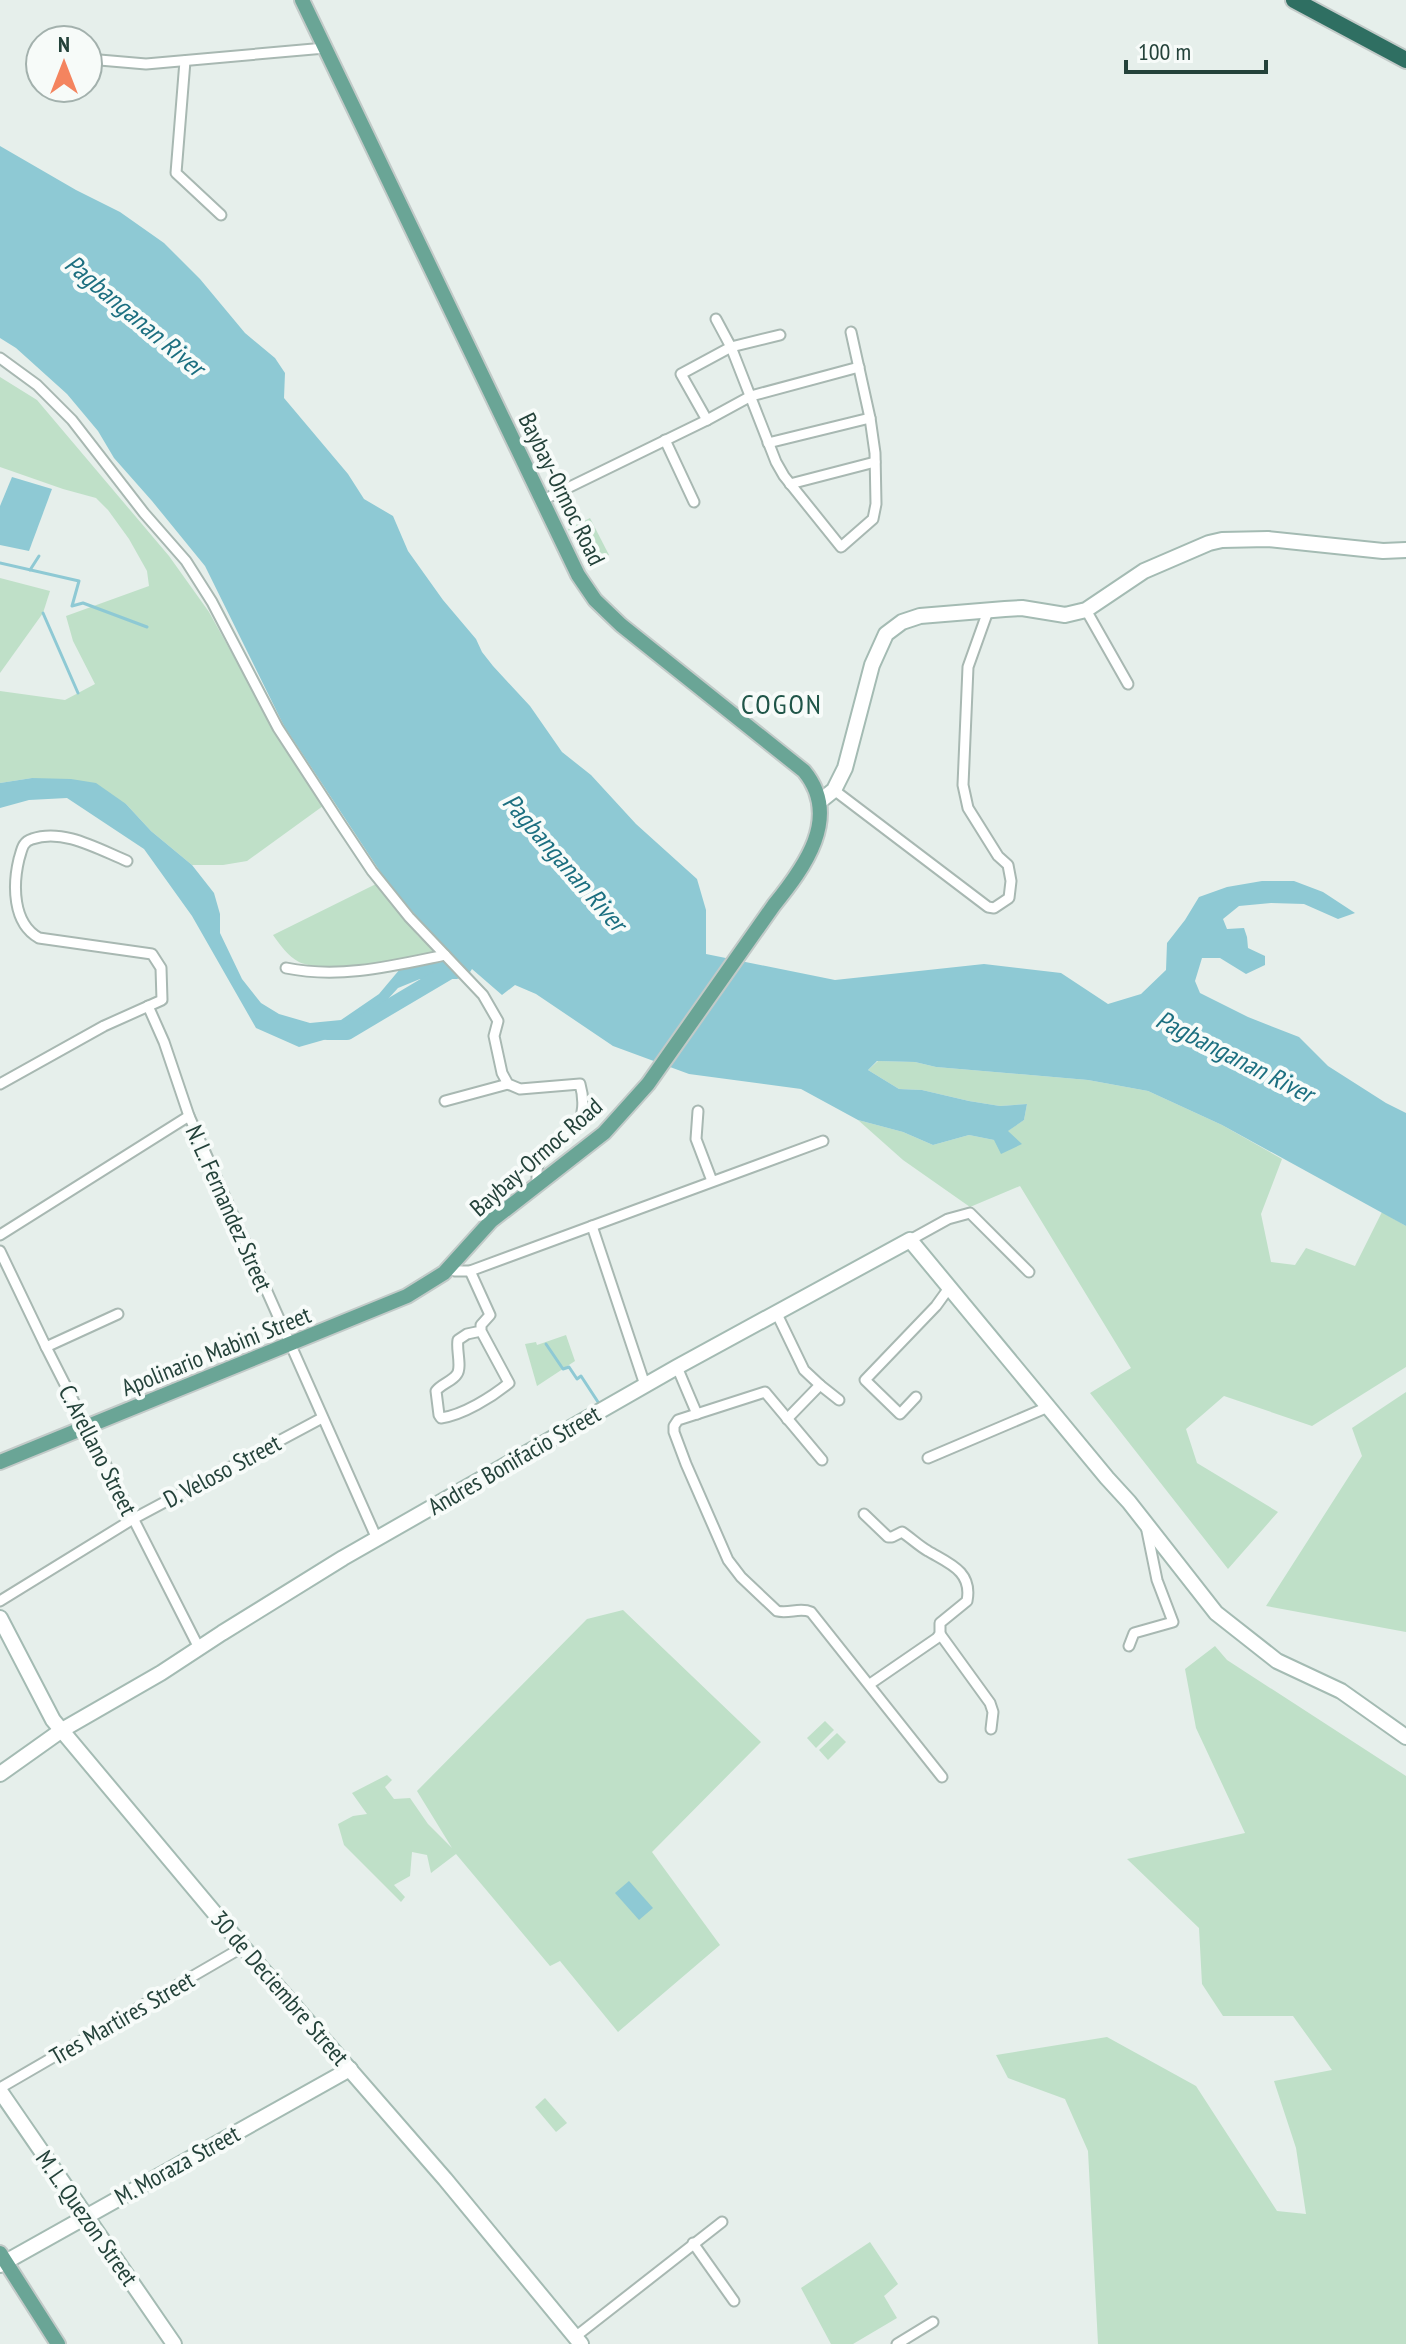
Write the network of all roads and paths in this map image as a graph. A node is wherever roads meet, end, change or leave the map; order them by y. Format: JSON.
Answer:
{"nodes":[{"id":1,"x":302,"y":0,"type":"edge"},
{"id":2,"x":1294,"y":0,"type":"edge"},
{"id":3,"x":325,"y":48,"type":"junction"},
{"id":4,"x":1406,"y":60,"type":"edge"},
{"id":5,"x":104,"y":61,"type":"edge"},
{"id":6,"x":185,"y":61,"type":"junction"},
{"id":7,"x":221,"y":215,"type":"dead end"},
{"id":8,"x":716,"y":319,"type":"dead end"},
{"id":9,"x":851,"y":332,"type":"dead end"},
{"id":10,"x":780,"y":335,"type":"dead end"},
{"id":11,"x":731,"y":347,"type":"junction"},
{"id":12,"x":0,"y":358,"type":"edge"},
{"id":13,"x":859,"y":367,"type":"junction"},
{"id":14,"x":751,"y":396,"type":"junction"},
{"id":15,"x":870,"y":418,"type":"junction"},
{"id":16,"x":707,"y":420,"type":"junction"},
{"id":17,"x":665,"y":440,"type":"junction"},
{"id":18,"x":768,"y":443,"type":"junction"},
{"id":19,"x":875,"y":462,"type":"junction"},
{"id":20,"x":790,"y":484,"type":"junction"},
{"id":21,"x":543,"y":500,"type":"junction"},
{"id":22,"x":694,"y":502,"type":"dead end"},
{"id":23,"x":1406,"y":550,"type":"edge"},
{"id":24,"x":1086,"y":610,"type":"junction"},
{"id":25,"x":988,"y":611,"type":"junction"},
{"id":26,"x":1128,"y":684,"type":"dead end"},
{"id":27,"x":834,"y":790,"type":"junction"},
{"id":28,"x":819,"y":802,"type":"junction"},
{"id":29,"x":127,"y":861,"type":"dead end"},
{"id":30,"x":447,"y":956,"type":"junction"},
{"id":31,"x":286,"y":968,"type":"dead end"},
{"id":32,"x":148,"y":1006,"type":"junction"},
{"id":33,"x":0,"y":1084,"type":"edge"},
{"id":34,"x":508,"y":1084,"type":"junction"},
{"id":35,"x":445,"y":1101,"type":"dead end"},
{"id":36,"x":698,"y":1111,"type":"dead end"},
{"id":37,"x":189,"y":1116,"type":"junction"},
{"id":38,"x":823,"y":1141,"type":"dead end"},
{"id":39,"x":712,"y":1181,"type":"junction"},
{"id":40,"x":537,"y":1183,"type":"junction"},
{"id":41,"x":592,"y":1226,"type":"junction"},
{"id":42,"x":0,"y":1235,"type":"edge"},
{"id":43,"x":910,"y":1240,"type":"junction"},
{"id":44,"x":0,"y":1251,"type":"edge"},
{"id":45,"x":446,"y":1271,"type":"junction"},
{"id":46,"x":470,"y":1271,"type":"junction"},
{"id":47,"x":1029,"y":1272,"type":"dead end"},
{"id":48,"x":949,"y":1288,"type":"junction"},
{"id":49,"x":776,"y":1312,"type":"junction"},
{"id":50,"x":118,"y":1314,"type":"dead end"},
{"id":51,"x":481,"y":1331,"type":"junction"},
{"id":52,"x":289,"y":1345,"type":"junction"},
{"id":53,"x":46,"y":1347,"type":"junction"},
{"id":54,"x":677,"y":1367,"type":"junction"},
{"id":55,"x":645,"y":1385,"type":"junction"},
{"id":56,"x":820,"y":1385,"type":"junction"},
{"id":57,"x":916,"y":1397,"type":"dead end"},
{"id":58,"x":839,"y":1400,"type":"dead end"},
{"id":59,"x":1048,"y":1407,"type":"junction"},
{"id":60,"x":697,"y":1414,"type":"junction"},
{"id":61,"x":322,"y":1418,"type":"junction"},
{"id":62,"x":787,"y":1419,"type":"junction"},
{"id":63,"x":88,"y":1428,"type":"junction"},
{"id":64,"x":928,"y":1458,"type":"dead end"},
{"id":65,"x":822,"y":1460,"type":"dead end"},
{"id":66,"x":0,"y":1462,"type":"edge"},
{"id":67,"x":864,"y":1514,"type":"dead end"},
{"id":68,"x":133,"y":1519,"type":"junction"},
{"id":69,"x":1145,"y":1523,"type":"junction"},
{"id":70,"x":377,"y":1539,"type":"junction"},
{"id":71,"x":0,"y":1601,"type":"edge"},
{"id":72,"x":0,"y":1618,"type":"edge"},
{"id":73,"x":940,"y":1634,"type":"junction"},
{"id":74,"x":1129,"y":1646,"type":"dead end"},
{"id":75,"x":199,"y":1648,"type":"junction"},
{"id":76,"x":870,"y":1684,"type":"junction"},
{"id":77,"x":991,"y":1729,"type":"dead end"},
{"id":78,"x":62,"y":1730,"type":"junction"},
{"id":79,"x":1406,"y":1737,"type":"edge"},
{"id":80,"x":0,"y":1774,"type":"edge"},
{"id":81,"x":942,"y":1777,"type":"dead end"},
{"id":82,"x":243,"y":1947,"type":"junction"},
{"id":83,"x":350,"y":2069,"type":"junction"},
{"id":84,"x":0,"y":2090,"type":"edge"},
{"id":85,"x":85,"y":2217,"type":"junction"},
{"id":86,"x":722,"y":2222,"type":"dead end"},
{"id":87,"x":693,"y":2243,"type":"junction"},
{"id":88,"x":2,"y":2260,"type":"edge"},
{"id":89,"x":734,"y":2301,"type":"dead end"},
{"id":90,"x":933,"y":2322,"type":"dead end"},
{"id":91,"x":578,"y":2341,"type":"edge"},
{"id":92,"x":58,"y":2344,"type":"edge"},
{"id":93,"x":174,"y":2344,"type":"edge"},
{"id":94,"x":897,"y":2344,"type":"edge"}],
"edges":[{"from":1,"to":3,"type":"main road","name":"Baybay-Ormoc Road"},
{"from":2,"to":4,"type":"highway"},
{"from":3,"to":6,"type":"street"},
{"from":3,"to":21,"type":"main road","name":"Baybay-Ormoc Road"},
{"from":5,"to":6,"type":"street"},
{"from":6,"to":7,"type":"street"},
{"from":8,"to":11,"type":"street"},
{"from":9,"to":13,"type":"street"},
{"from":10,"to":11,"type":"street"},
{"from":11,"to":14,"type":"street"},
{"from":11,"to":16,"type":"street"},
{"from":12,"to":30,"type":"street"},
{"from":13,"to":14,"type":"street"},
{"from":13,"to":15,"type":"street"},
{"from":14,"to":16,"type":"street"},
{"from":14,"to":18,"type":"street"},
{"from":15,"to":18,"type":"street"},
{"from":15,"to":19,"type":"street"},
{"from":16,"to":17,"type":"street"},
{"from":17,"to":21,"type":"street"},
{"from":17,"to":22,"type":"street"},
{"from":18,"to":20,"type":"street"},
{"from":19,"to":20,"type":"street"},
{"from":19,"to":20,"type":"street"},
{"from":21,"to":28,"type":"main road","name":"Baybay-Ormoc Road"},
{"from":23,"to":24,"type":"street"},
{"from":24,"to":25,"type":"street"},
{"from":24,"to":26,"type":"street"},
{"from":25,"to":27,"type":"street"},
{"from":25,"to":27,"type":"street"},
{"from":27,"to":28,"type":"street"},
{"from":28,"to":40,"type":"main road","name":"Baybay-Ormoc Road"},
{"from":29,"to":32,"type":"street"},
{"from":30,"to":31,"type":"street"},
{"from":30,"to":34,"type":"street"},
{"from":32,"to":33,"type":"street"},
{"from":32,"to":37,"type":"street","name":"N. L. Fernandez Street"},
{"from":34,"to":35,"type":"street"},
{"from":34,"to":40,"type":"street"},
{"from":36,"to":39,"type":"street"},
{"from":37,"to":42,"type":"street"},
{"from":37,"to":52,"type":"street","name":"N. L. Fernandez Street"},
{"from":38,"to":39,"type":"street"},
{"from":39,"to":41,"type":"street"},
{"from":40,"to":45,"type":"main road","name":"Baybay-Ormoc Road"},
{"from":41,"to":46,"type":"street"},
{"from":41,"to":55,"type":"street"},
{"from":43,"to":47,"type":"street","name":"Andres Bonifacio Street"},
{"from":43,"to":48,"type":"street"},
{"from":43,"to":49,"type":"street","name":"Andres Bonifacio Street"},
{"from":44,"to":53,"type":"street","name":"C. Arellano Street"},
{"from":45,"to":46,"type":"street"},
{"from":45,"to":52,"type":"main road","name":"Apolinario Mabini Street"},
{"from":46,"to":51,"type":"street"},
{"from":48,"to":57,"type":"street"},
{"from":48,"to":59,"type":"street"},
{"from":49,"to":54,"type":"street","name":"Andres Bonifacio Street"},
{"from":49,"to":56,"type":"street"},
{"from":50,"to":53,"type":"street"},
{"from":51,"to":51,"type":"street"},
{"from":52,"to":61,"type":"street","name":"N. L. Fernandez Street"},
{"from":52,"to":63,"type":"main road","name":"Apolinario Mabini Street"},
{"from":53,"to":63,"type":"street","name":"C. Arellano Street"},
{"from":54,"to":55,"type":"street","name":"Andres Bonifacio Street"},
{"from":54,"to":60,"type":"street"},
{"from":55,"to":70,"type":"street","name":"Andres Bonifacio Street"},
{"from":56,"to":58,"type":"street"},
{"from":56,"to":62,"type":"street"},
{"from":59,"to":64,"type":"street"},
{"from":59,"to":69,"type":"street"},
{"from":60,"to":62,"type":"street"},
{"from":60,"to":76,"type":"street"},
{"from":61,"to":68,"type":"street","name":"D. Veloso Street"},
{"from":61,"to":70,"type":"street","name":"N. L. Fernandez Street"},
{"from":62,"to":65,"type":"street"},
{"from":63,"to":66,"type":"main road","name":"Apolinario Mabini Street"},
{"from":63,"to":68,"type":"street","name":"C. Arellano Street"},
{"from":67,"to":73,"type":"street"},
{"from":68,"to":71,"type":"street","name":"D. Veloso Street"},
{"from":68,"to":75,"type":"street","name":"C. Arellano Street"},
{"from":69,"to":74,"type":"street"},
{"from":69,"to":79,"type":"street"},
{"from":70,"to":75,"type":"street","name":"Andres Bonifacio Street"},
{"from":72,"to":78,"type":"street","name":"30 de Deciembre Street"},
{"from":73,"to":76,"type":"street"},
{"from":73,"to":77,"type":"street"},
{"from":75,"to":78,"type":"street","name":"Andres Bonifacio Street"},
{"from":76,"to":81,"type":"street"},
{"from":78,"to":80,"type":"street","name":"Andres Bonifacio Street"},
{"from":78,"to":82,"type":"street","name":"30 de Deciembre Street"},
{"from":82,"to":83,"type":"street","name":"30 de Deciembre Street"},
{"from":82,"to":84,"type":"street","name":"Tres Martires Street"},
{"from":83,"to":85,"type":"street","name":"M. Moraza Street"},
{"from":83,"to":91,"type":"street","name":"30 de Deciembre Street"},
{"from":84,"to":85,"type":"street","name":"M. L. Quezon Street"},
{"from":85,"to":88,"type":"street","name":"M. Moraza Street"},
{"from":85,"to":93,"type":"street","name":"M. L. Quezon Street"},
{"from":86,"to":87,"type":"street"},
{"from":87,"to":89,"type":"street"},
{"from":87,"to":91,"type":"street"},
{"from":88,"to":92,"type":"main road"},
{"from":90,"to":94,"type":"street"}]}
